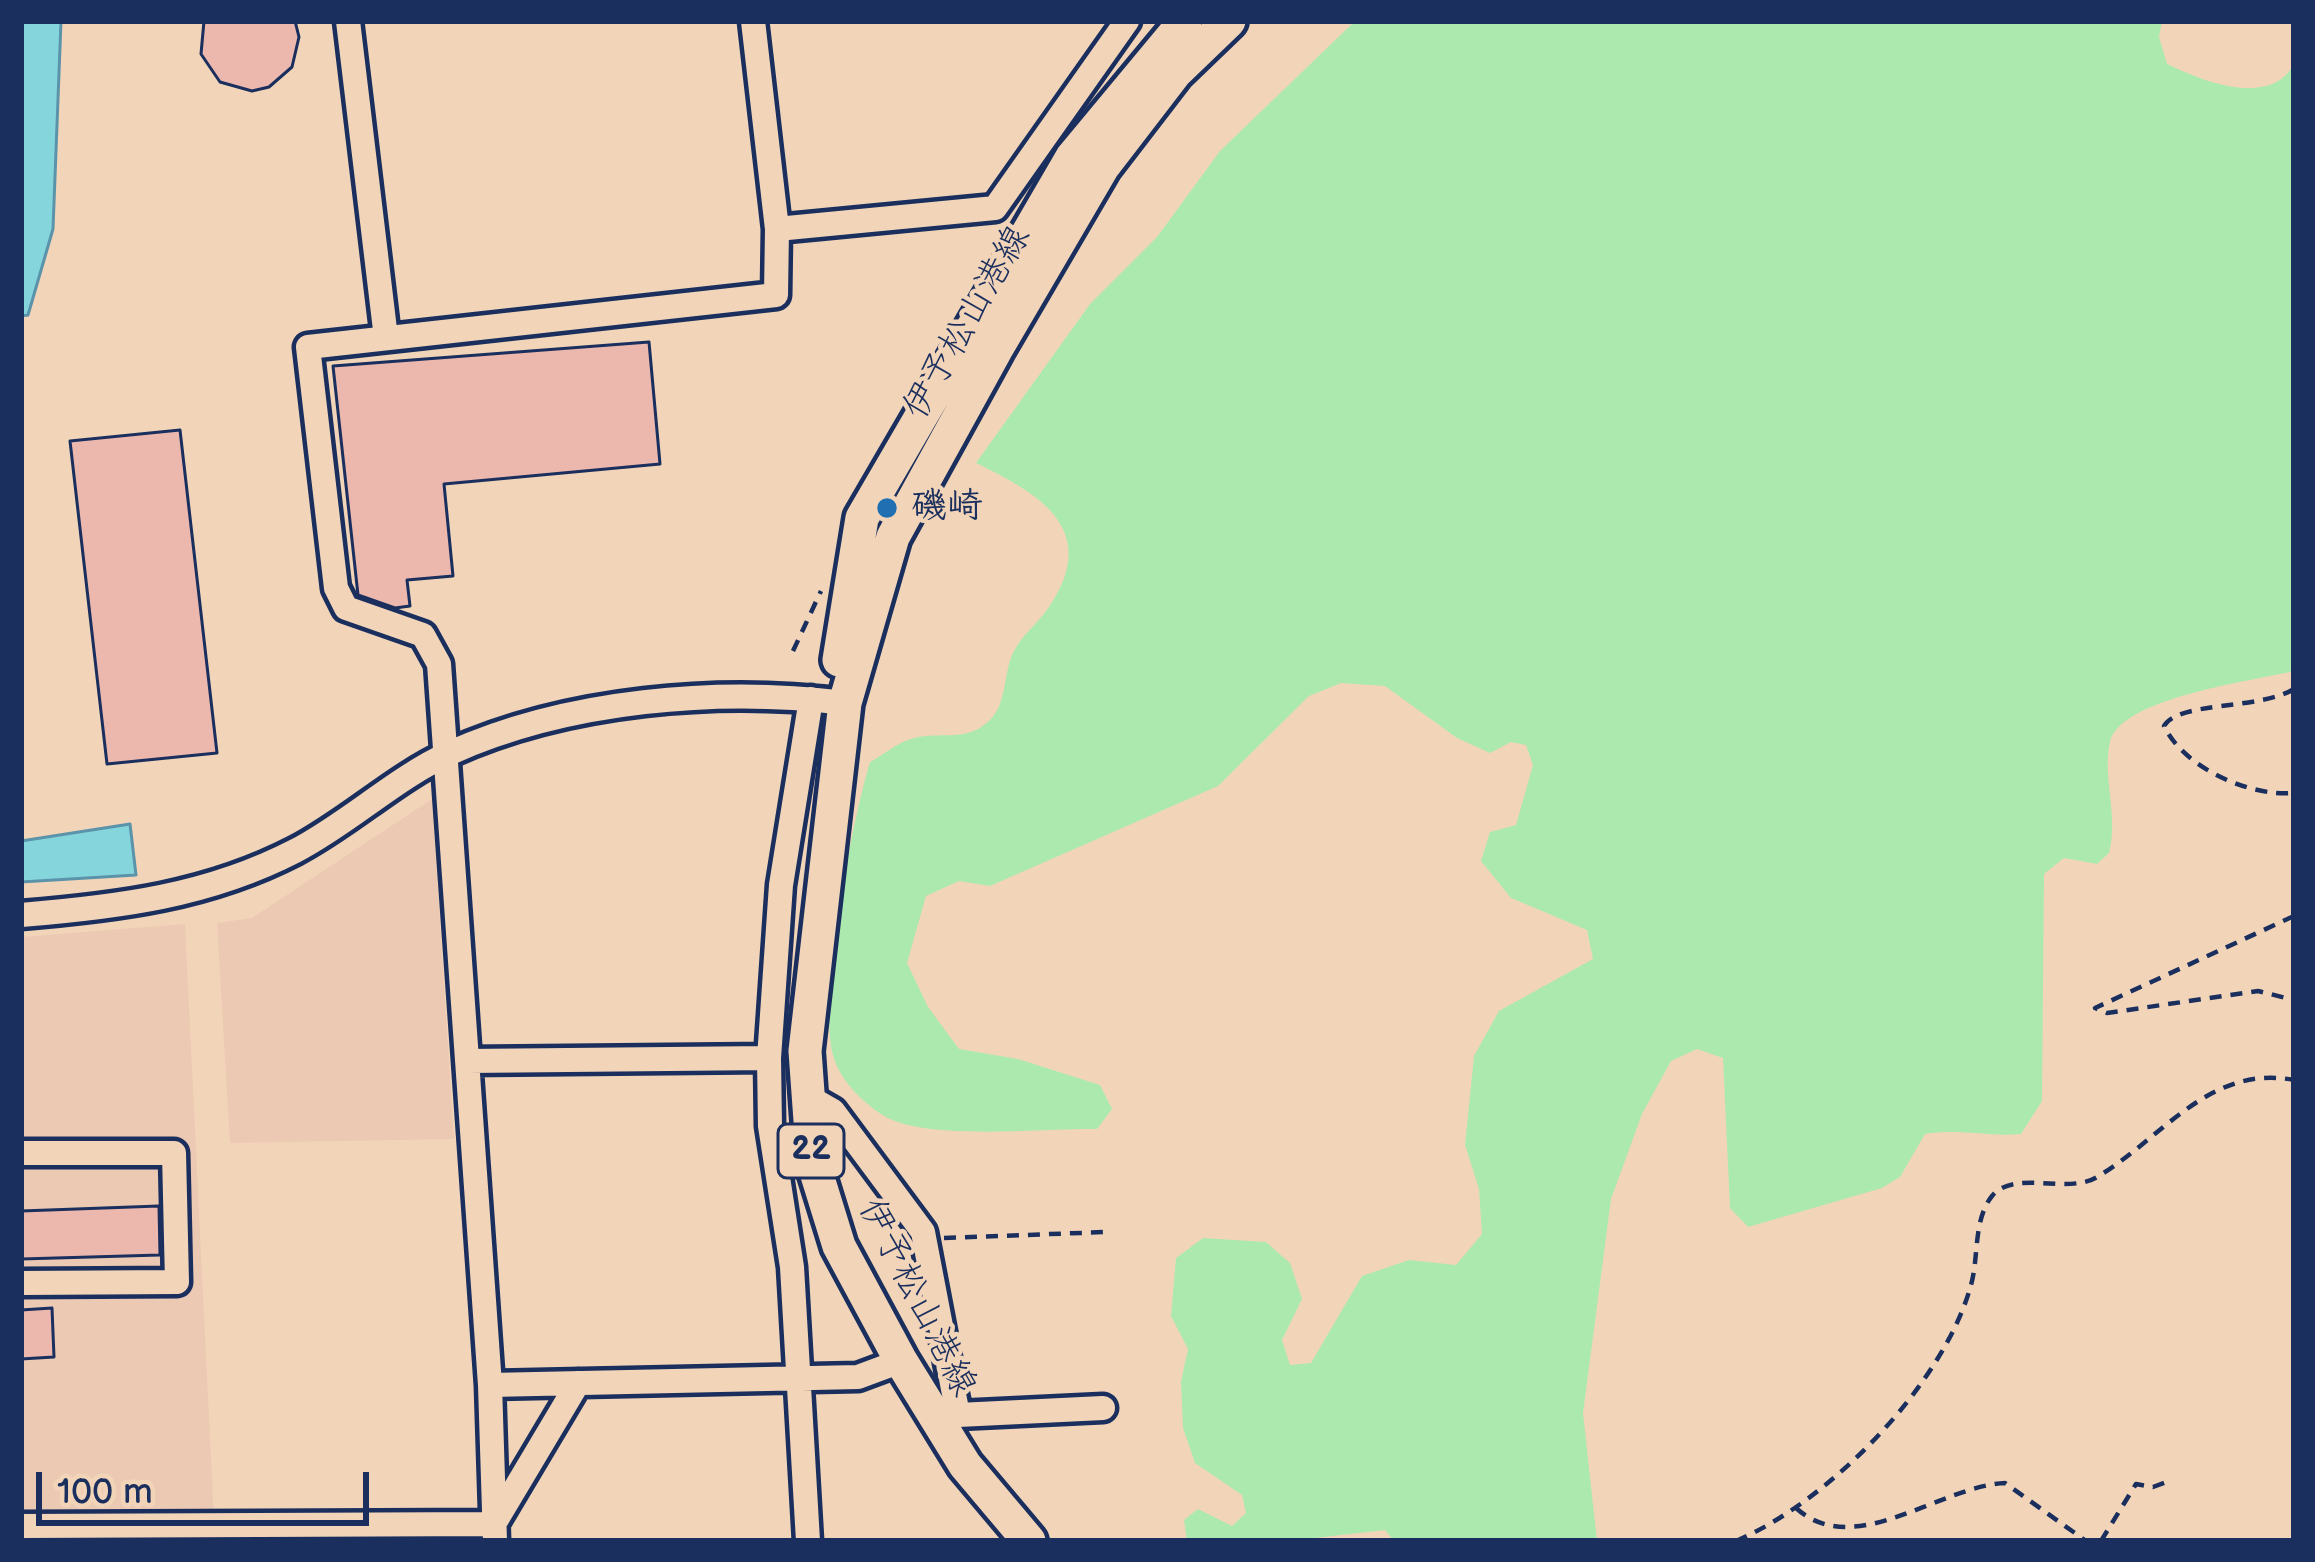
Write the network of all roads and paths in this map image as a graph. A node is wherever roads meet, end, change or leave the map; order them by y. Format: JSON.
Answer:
{"nodes":[{"id":1,"x":348,"y":21,"type":"edge"},
{"id":2,"x":753,"y":21,"type":"edge"},
{"id":3,"x":1127,"y":21,"type":"edge"},
{"id":4,"x":1185,"y":21,"type":"edge"},
{"id":5,"x":1229,"y":21,"type":"edge"},
{"id":6,"x":777,"y":230,"type":"junction"},
{"id":7,"x":386,"y":338,"type":"junction"},
{"id":8,"x":2294,"y":689,"type":"edge"},
{"id":9,"x":811,"y":698,"type":"junction"},
{"id":10,"x":845,"y":703,"type":"junction"},
{"id":11,"x":448,"y":754,"type":"junction"},
{"id":12,"x":2294,"y":793,"type":"edge"},
{"id":13,"x":21,"y":915,"type":"edge"},
{"id":14,"x":2294,"y":916,"type":"edge"},
{"id":15,"x":2291,"y":988,"type":"edge"},
{"id":16,"x":2279,"y":993,"type":"junction"},
{"id":17,"x":2294,"y":1000,"type":"edge"},
{"id":18,"x":769,"y":1058,"type":"junction"},
{"id":19,"x":467,"y":1061,"type":"junction"},
{"id":20,"x":2294,"y":1080,"type":"edge"},
{"id":21,"x":805,"y":1095,"type":"junction"},
{"id":22,"x":21,"y":1153,"type":"edge"},
{"id":23,"x":1106,"y":1232,"type":"dead end"},
{"id":24,"x":926,"y":1239,"type":"junction"},
{"id":25,"x":21,"y":1283,"type":"edge"},
{"id":26,"x":901,"y":1361,"type":"junction"},
{"id":27,"x":800,"y":1378,"type":"junction"},
{"id":28,"x":578,"y":1383,"type":"junction"},
{"id":29,"x":490,"y":1385,"type":"junction"},
{"id":30,"x":1103,"y":1408,"type":"dead end"},
{"id":31,"x":948,"y":1421,"type":"junction"},
{"id":32,"x":2172,"y":1480,"type":"dead end"},
{"id":33,"x":1796,"y":1508,"type":"junction"},
{"id":34,"x":21,"y":1526,"type":"edge"},
{"id":35,"x":494,"y":1532,"type":"edge"},
{"id":36,"x":72,"y":1533,"type":"edge"},
{"id":37,"x":808,"y":1541,"type":"edge"},
{"id":38,"x":1029,"y":1541,"type":"edge"},
{"id":39,"x":1736,"y":1541,"type":"edge"},
{"id":40,"x":2086,"y":1541,"type":"edge"},
{"id":41,"x":2102,"y":1541,"type":"edge"}],
"edges":[{"from":1,"to":7,"type":"street"},
{"from":2,"to":6,"type":"street"},
{"from":3,"to":6,"type":"street"},
{"from":4,"to":10,"type":"main road","name":"伊予松山港線","number":"22"},
{"from":5,"to":10,"type":"main road","name":"伊予松山港線","number":"22"},
{"from":6,"to":7,"type":"street"},
{"from":7,"to":11,"type":"street"},
{"from":8,"to":12,"type":"path"},
{"from":9,"to":10,"type":"street"},
{"from":9,"to":11,"type":"street"},
{"from":9,"to":18,"type":"street"},
{"from":10,"to":21,"type":"main road","name":"伊予松山港線","number":"22"},
{"from":11,"to":13,"type":"street"},
{"from":11,"to":19,"type":"street"},
{"from":14,"to":16,"type":"path"},
{"from":15,"to":16,"type":"path"},
{"from":16,"to":17,"type":"path"},
{"from":18,"to":19,"type":"street"},
{"from":18,"to":27,"type":"street"},
{"from":19,"to":29,"type":"street"},
{"from":20,"to":33,"type":"path"},
{"from":21,"to":24,"type":"street"},
{"from":21,"to":26,"type":"main road","name":"伊予松山港線","number":"22"},
{"from":22,"to":25,"type":"street"},
{"from":23,"to":24,"type":"path"},
{"from":24,"to":31,"type":"street"},
{"from":26,"to":27,"type":"street"},
{"from":26,"to":31,"type":"main road","name":"伊予松山港線","number":"22"},
{"from":27,"to":28,"type":"street"},
{"from":27,"to":37,"type":"street"},
{"from":28,"to":29,"type":"street"},
{"from":28,"to":35,"type":"street"},
{"from":29,"to":35,"type":"street"},
{"from":30,"to":31,"type":"street"},
{"from":31,"to":38,"type":"main road","name":"伊予松山港線","number":"22"},
{"from":32,"to":41,"type":"path"},
{"from":33,"to":39,"type":"path"},
{"from":33,"to":40,"type":"path"},
{"from":34,"to":36,"type":"street"},
{"from":35,"to":36,"type":"street"}]}
